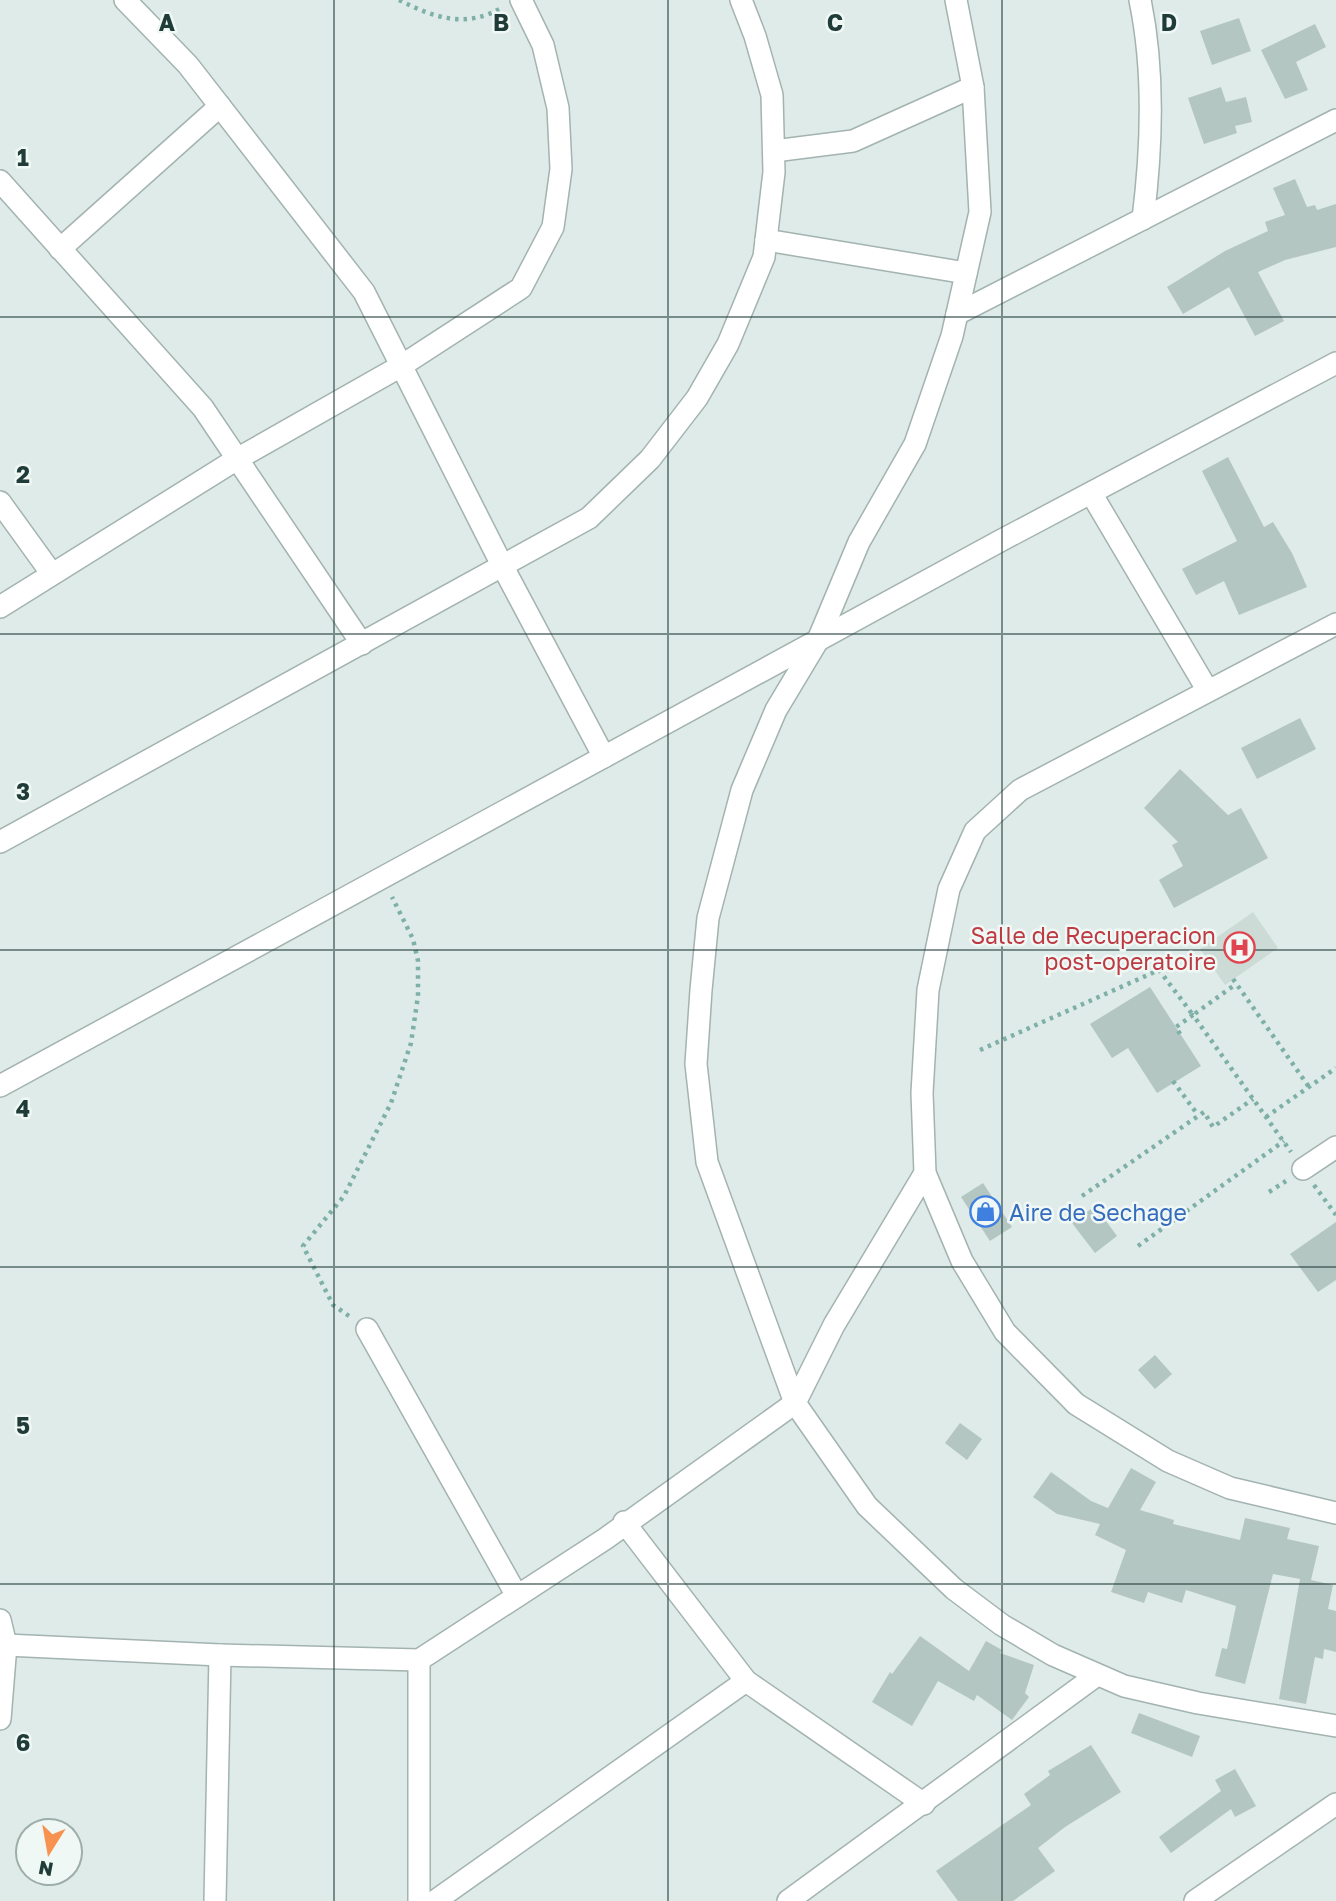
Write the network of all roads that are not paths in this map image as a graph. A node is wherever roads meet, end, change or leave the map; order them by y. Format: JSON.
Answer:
{"nodes":[{"id":1,"x":125,"y":0,"type":"edge"},
{"id":2,"x":741,"y":0,"type":"edge"},
{"id":3,"x":956,"y":0,"type":"edge"},
{"id":4,"x":1140,"y":0,"type":"edge"},
{"id":5,"x":513,"y":2,"type":"edge"},
{"id":6,"x":973,"y":87,"type":"junction"},
{"id":7,"x":220,"y":106,"type":"junction"},
{"id":8,"x":1336,"y":120,"type":"edge"},
{"id":9,"x":774,"y":151,"type":"junction"},
{"id":10,"x":0,"y":181,"type":"edge"},
{"id":11,"x":1143,"y":219,"type":"junction"},
{"id":12,"x":766,"y":240,"type":"junction"},
{"id":13,"x":60,"y":249,"type":"junction"},
{"id":14,"x":966,"y":273,"type":"junction"},
{"id":15,"x":957,"y":314,"type":"junction"},
{"id":16,"x":1336,"y":363,"type":"edge"},
{"id":17,"x":401,"y":366,"type":"junction"},
{"id":18,"x":237,"y":458,"type":"junction"},
{"id":19,"x":1091,"y":493,"type":"junction"},
{"id":20,"x":0,"y":502,"type":"edge"},
{"id":21,"x":503,"y":567,"type":"junction"},
{"id":22,"x":52,"y":574,"type":"junction"},
{"id":23,"x":0,"y":607,"type":"edge"},
{"id":24,"x":1336,"y":624,"type":"edge"},
{"id":25,"x":818,"y":640,"type":"junction"},
{"id":26,"x":362,"y":644,"type":"junction"},
{"id":27,"x":1208,"y":691,"type":"junction"},
{"id":28,"x":604,"y":757,"type":"junction"},
{"id":29,"x":0,"y":842,"type":"edge"},
{"id":30,"x":0,"y":1086,"type":"edge"},
{"id":31,"x":1336,"y":1147,"type":"edge"},
{"id":32,"x":1303,"y":1169,"type":"road end"},
{"id":33,"x":925,"y":1173,"type":"junction"},
{"id":34,"x":367,"y":1329,"type":"road end"},
{"id":35,"x":795,"y":1404,"type":"junction"},
{"id":36,"x":1336,"y":1513,"type":"edge"},
{"id":37,"x":624,"y":1522,"type":"junction"},
{"id":38,"x":517,"y":1596,"type":"junction"},
{"id":39,"x":0,"y":1619,"type":"edge"},
{"id":40,"x":6,"y":1645,"type":"junction"},
{"id":41,"x":220,"y":1656,"type":"junction"},
{"id":42,"x":419,"y":1660,"type":"junction"},
{"id":43,"x":1097,"y":1675,"type":"junction"},
{"id":44,"x":746,"y":1681,"type":"junction"},
{"id":45,"x":0,"y":1719,"type":"edge"},
{"id":46,"x":1336,"y":1726,"type":"edge"},
{"id":47,"x":924,"y":1804,"type":"junction"},
{"id":48,"x":1336,"y":1804,"type":"edge"},
{"id":49,"x":215,"y":1901,"type":"edge"},
{"id":50,"x":419,"y":1901,"type":"edge"},
{"id":51,"x":436,"y":1901,"type":"edge"},
{"id":52,"x":788,"y":1901,"type":"edge"},
{"id":53,"x":1195,"y":1901,"type":"edge"}],
"edges":[{"from":1,"to":7,"type":"street"},
{"from":2,"to":9,"type":"street"},
{"from":3,"to":6,"type":"street"},
{"from":4,"to":11,"type":"street"},
{"from":5,"to":17,"type":"street"},
{"from":6,"to":9,"type":"street"},
{"from":6,"to":14,"type":"street"},
{"from":7,"to":13,"type":"street"},
{"from":7,"to":17,"type":"street"},
{"from":8,"to":11,"type":"street"},
{"from":9,"to":12,"type":"street"},
{"from":10,"to":13,"type":"street"},
{"from":11,"to":15,"type":"street"},
{"from":12,"to":14,"type":"street"},
{"from":12,"to":21,"type":"street"},
{"from":13,"to":18,"type":"street"},
{"from":14,"to":15,"type":"street"},
{"from":15,"to":25,"type":"street"},
{"from":16,"to":19,"type":"street"},
{"from":17,"to":18,"type":"street"},
{"from":17,"to":21,"type":"street"},
{"from":18,"to":22,"type":"street"},
{"from":18,"to":26,"type":"street"},
{"from":19,"to":25,"type":"street"},
{"from":19,"to":27,"type":"street"},
{"from":20,"to":22,"type":"street"},
{"from":21,"to":26,"type":"street"},
{"from":21,"to":28,"type":"street"},
{"from":22,"to":23,"type":"street"},
{"from":24,"to":27,"type":"street"},
{"from":25,"to":28,"type":"street"},
{"from":25,"to":35,"type":"street"},
{"from":26,"to":29,"type":"street"},
{"from":27,"to":33,"type":"street"},
{"from":28,"to":30,"type":"street"},
{"from":31,"to":32,"type":"street"},
{"from":33,"to":35,"type":"street"},
{"from":33,"to":36,"type":"street"},
{"from":34,"to":38,"type":"street"},
{"from":35,"to":37,"type":"street"},
{"from":35,"to":43,"type":"street"},
{"from":37,"to":38,"type":"street"},
{"from":37,"to":44,"type":"street"},
{"from":38,"to":42,"type":"street"},
{"from":39,"to":40,"type":"street"},
{"from":40,"to":41,"type":"street"},
{"from":40,"to":45,"type":"street"},
{"from":41,"to":42,"type":"street"},
{"from":41,"to":49,"type":"street"},
{"from":42,"to":50,"type":"street"},
{"from":43,"to":46,"type":"street"},
{"from":43,"to":47,"type":"street"},
{"from":44,"to":47,"type":"street"},
{"from":44,"to":51,"type":"street"},
{"from":47,"to":52,"type":"street"},
{"from":48,"to":53,"type":"street"}]}
